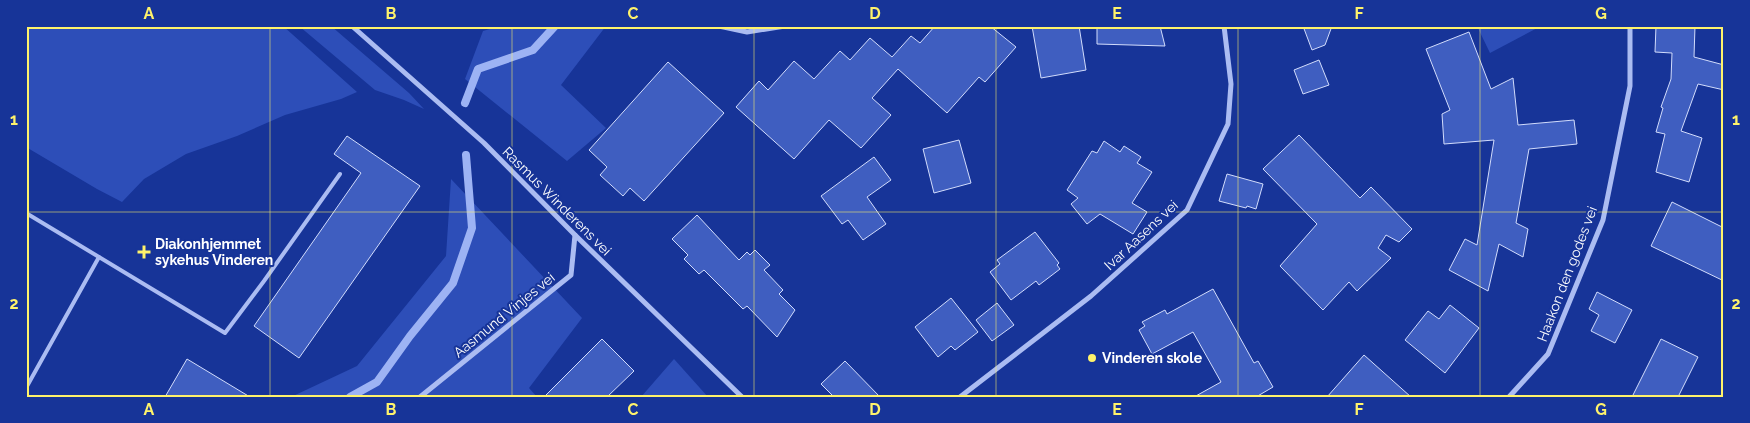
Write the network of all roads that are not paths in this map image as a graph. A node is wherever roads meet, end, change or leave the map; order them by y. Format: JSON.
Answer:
{"nodes":[{"id":1,"x":352,"y":26,"type":"edge"},
{"id":2,"x":719,"y":26,"type":"edge"},
{"id":3,"x":784,"y":26,"type":"edge"},
{"id":4,"x":1224,"y":26,"type":"edge"},
{"id":5,"x":1630,"y":26,"type":"edge"},
{"id":6,"x":340,"y":174,"type":"dead end"},
{"id":7,"x":26,"y":213,"type":"edge"},
{"id":8,"x":575,"y":235,"type":"junction"},
{"id":9,"x":99,"y":257,"type":"junction"},
{"id":10,"x":26,"y":388,"type":"edge"},
{"id":11,"x":420,"y":397,"type":"edge"},
{"id":12,"x":742,"y":397,"type":"edge"},
{"id":13,"x":960,"y":397,"type":"edge"},
{"id":14,"x":1508,"y":397,"type":"edge"}],
"edges":[{"from":1,"to":8,"type":"street","name":"Rasmus Winderens vei"},
{"from":2,"to":3,"type":"street"},
{"from":4,"to":13,"type":"street","name":"Ivar Aasens vei"},
{"from":5,"to":14,"type":"street","name":"Haakon den godes vei"},
{"from":6,"to":9,"type":"lane"},
{"from":7,"to":9,"type":"lane"},
{"from":8,"to":11,"type":"street","name":"Aasmund Vinjes vei"},
{"from":8,"to":12,"type":"street","name":"Rasmus Winderens vei"},
{"from":9,"to":10,"type":"lane"}]}
